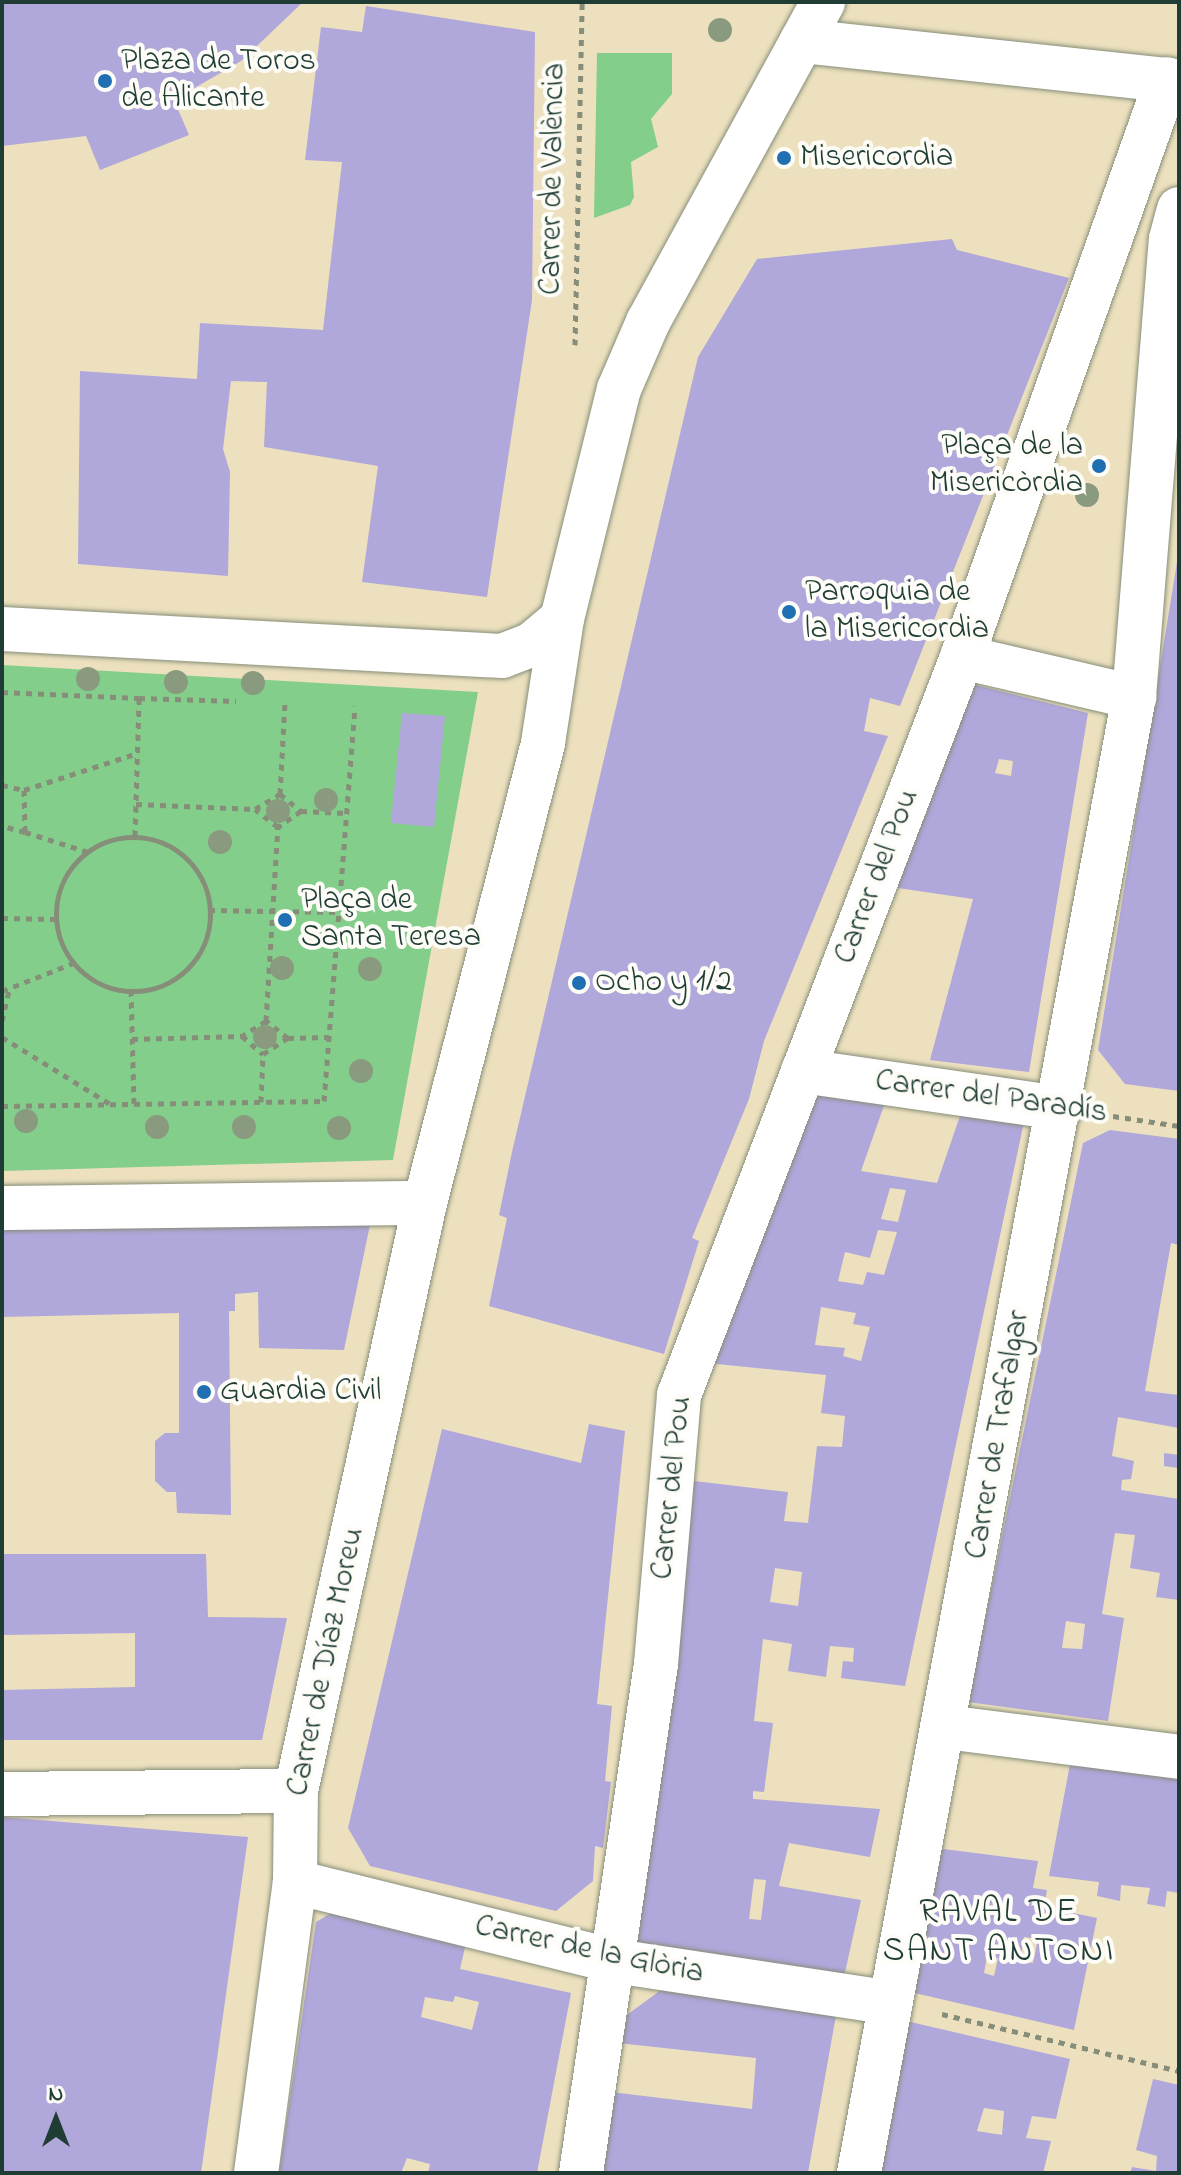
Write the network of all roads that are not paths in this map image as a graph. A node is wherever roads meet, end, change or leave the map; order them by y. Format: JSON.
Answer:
{"nodes":[{"id":1,"x":823,"y":2,"type":"edge"},
{"id":2,"x":802,"y":41,"type":"junction"},
{"id":3,"x":1173,"y":80,"type":"edge"},
{"id":4,"x":1179,"y":209,"type":"edge"},
{"id":5,"x":562,"y":619,"type":"junction"},
{"id":6,"x":2,"y":629,"type":"edge"},
{"id":7,"x":502,"y":656,"type":"junction"},
{"id":8,"x":962,"y":657,"type":"junction"},
{"id":9,"x":1134,"y":697,"type":"junction"},
{"id":10,"x":543,"y":743,"type":"junction"},
{"id":11,"x":803,"y":1071,"type":"junction"},
{"id":12,"x":1060,"y":1108,"type":"junction"},
{"id":13,"x":425,"y":1203,"type":"junction"},
{"id":14,"x":2,"y":1208,"type":"edge"},
{"id":15,"x":946,"y":1727,"type":"junction"},
{"id":16,"x":1179,"y":1757,"type":"edge"},
{"id":17,"x":296,"y":1791,"type":"junction"},
{"id":18,"x":2,"y":1794,"type":"edge"},
{"id":19,"x":295,"y":1882,"type":"junction"},
{"id":20,"x":615,"y":1961,"type":"junction"},
{"id":21,"x":887,"y":2002,"type":"junction"},
{"id":22,"x":256,"y":2173,"type":"edge"},
{"id":23,"x":581,"y":2173,"type":"edge"},
{"id":24,"x":859,"y":2173,"type":"edge"}],
"edges":[{"from":1,"to":2,"type":"street"},
{"from":2,"to":3,"type":"street"},
{"from":2,"to":5,"type":"street"},
{"from":3,"to":8,"type":"street"},
{"from":4,"to":9,"type":"street"},
{"from":5,"to":7,"type":"street"},
{"from":5,"to":10,"type":"street"},
{"from":6,"to":7,"type":"street"},
{"from":7,"to":10,"type":"street"},
{"from":8,"to":9,"type":"street"},
{"from":8,"to":11,"type":"street","name":"Carrer del Pou"},
{"from":9,"to":12,"type":"street","name":"Carrer de Trafalgar"},
{"from":10,"to":13,"type":"street"},
{"from":11,"to":12,"type":"street","name":"Carrer del Paradís"},
{"from":11,"to":20,"type":"street","name":"Carrer del Pou"},
{"from":12,"to":15,"type":"street","name":"Carrer de Trafalgar"},
{"from":13,"to":14,"type":"street"},
{"from":13,"to":17,"type":"street","name":"Carrer de Díaz Moreu"},
{"from":15,"to":16,"type":"street"},
{"from":15,"to":21,"type":"street","name":"Carrer de Trafalgar"},
{"from":17,"to":18,"type":"street"},
{"from":17,"to":19,"type":"street","name":"Carrer de Díaz Moreu"},
{"from":19,"to":20,"type":"street","name":"Carrer de la Glòria"},
{"from":19,"to":22,"type":"street","name":"Carrer de Díaz Moreu"},
{"from":20,"to":21,"type":"street","name":"Carrer de la Glòria"},
{"from":20,"to":23,"type":"street","name":"Carrer del Pou"},
{"from":21,"to":24,"type":"street","name":"Carrer de Trafalgar"}]}
